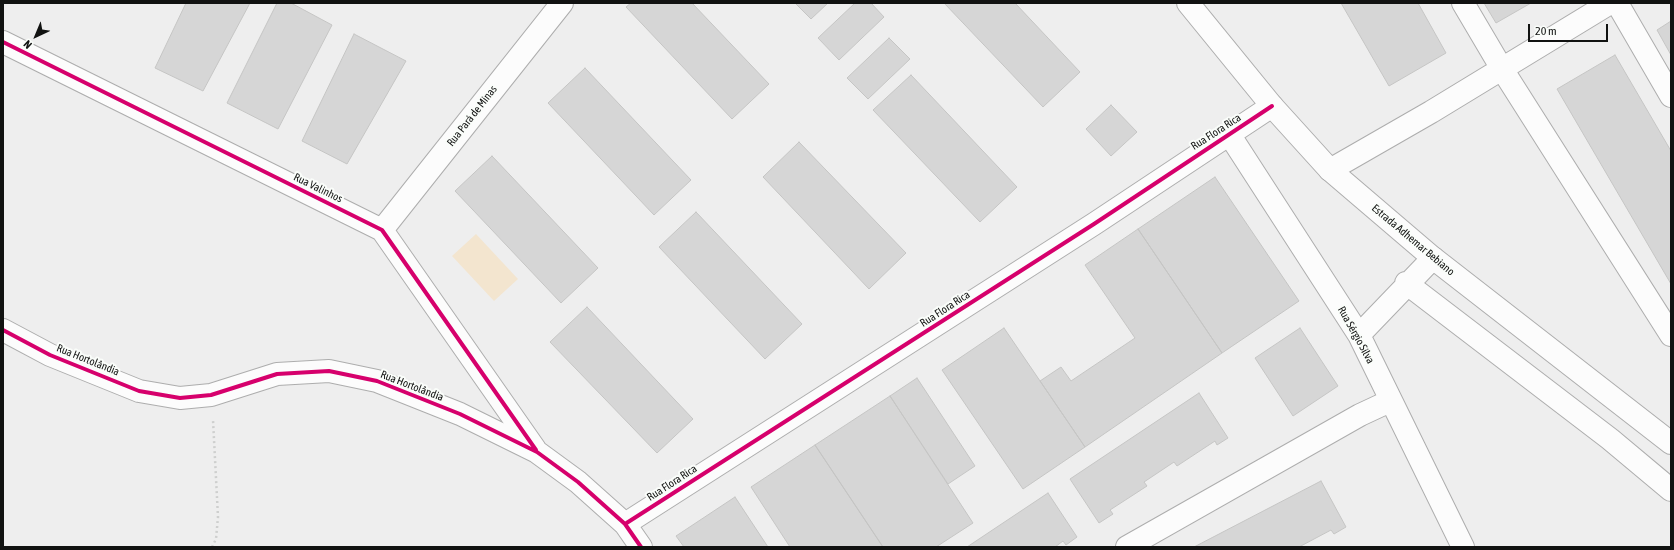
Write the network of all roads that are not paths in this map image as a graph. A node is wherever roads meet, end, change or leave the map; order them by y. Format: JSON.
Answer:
{"nodes":[{"id":1,"x":562,"y":3,"type":"edge"},
{"id":2,"x":1188,"y":3,"type":"edge"},
{"id":3,"x":1463,"y":3,"type":"edge"},
{"id":4,"x":1617,"y":3,"type":"edge"},
{"id":5,"x":1600,"y":6,"type":"edge"},
{"id":6,"x":3,"y":42,"type":"edge"},
{"id":7,"x":1502,"y":69,"type":"junction"},
{"id":8,"x":1671,"y":96,"type":"edge"},
{"id":9,"x":1272,"y":106,"type":"junction"},
{"id":10,"x":1229,"y":134,"type":"junction"},
{"id":11,"x":1330,"y":170,"type":"junction"},
{"id":12,"x":382,"y":230,"type":"junction"},
{"id":13,"x":1433,"y":258,"type":"junction"},
{"id":14,"x":1406,"y":284,"type":"junction"},
{"id":15,"x":3,"y":330,"type":"edge"},
{"id":16,"x":1359,"y":335,"type":"junction"},
{"id":17,"x":1671,"y":335,"type":"edge"},
{"id":18,"x":1390,"y":400,"type":"junction"},
{"id":19,"x":1671,"y":444,"type":"edge"},
{"id":20,"x":537,"y":452,"type":"junction"},
{"id":21,"x":1671,"y":490,"type":"edge"},
{"id":22,"x":625,"y":524,"type":"junction"},
{"id":23,"x":640,"y":547,"type":"edge"},
{"id":24,"x":1127,"y":547,"type":"edge"},
{"id":25,"x":1463,"y":547,"type":"edge"}],
"edges":[{"from":1,"to":12,"type":"street","name":"Rua Pará de Minas"},
{"from":2,"to":9,"type":"street","name":"Estrada Adhemar Bebiano"},
{"from":3,"to":7,"type":"street"},
{"from":4,"to":8,"type":"street"},
{"from":5,"to":7,"type":"street"},
{"from":6,"to":12,"type":"street","name":"Rua Valinhos"},
{"from":7,"to":11,"type":"street"},
{"from":7,"to":17,"type":"street"},
{"from":9,"to":10,"type":"street","name":"Rua Flora Rica"},
{"from":9,"to":11,"type":"street","name":"Estrada Adhemar Bebiano"},
{"from":10,"to":16,"type":"street","name":"Rua Sérgio Silva"},
{"from":10,"to":22,"type":"street","name":"Rua Flora Rica"},
{"from":11,"to":13,"type":"street","name":"Estrada Adhemar Bebiano"},
{"from":12,"to":20,"type":"street","name":"Rua Valinhos"},
{"from":13,"to":14,"type":"street"},
{"from":13,"to":19,"type":"street","name":"Estrada Adhemar Bebiano"},
{"from":14,"to":16,"type":"street"},
{"from":14,"to":21,"type":"street"},
{"from":15,"to":20,"type":"street","name":"Rua Hortolândia"},
{"from":16,"to":18,"type":"street","name":"Rua Sérgio Silva"},
{"from":18,"to":24,"type":"street"},
{"from":18,"to":25,"type":"street","name":"Rua Sérgio Silva"},
{"from":20,"to":22,"type":"street","name":"Rua Hortolândia"},
{"from":22,"to":23,"type":"street","name":"Rua Hortolândia"}]}
